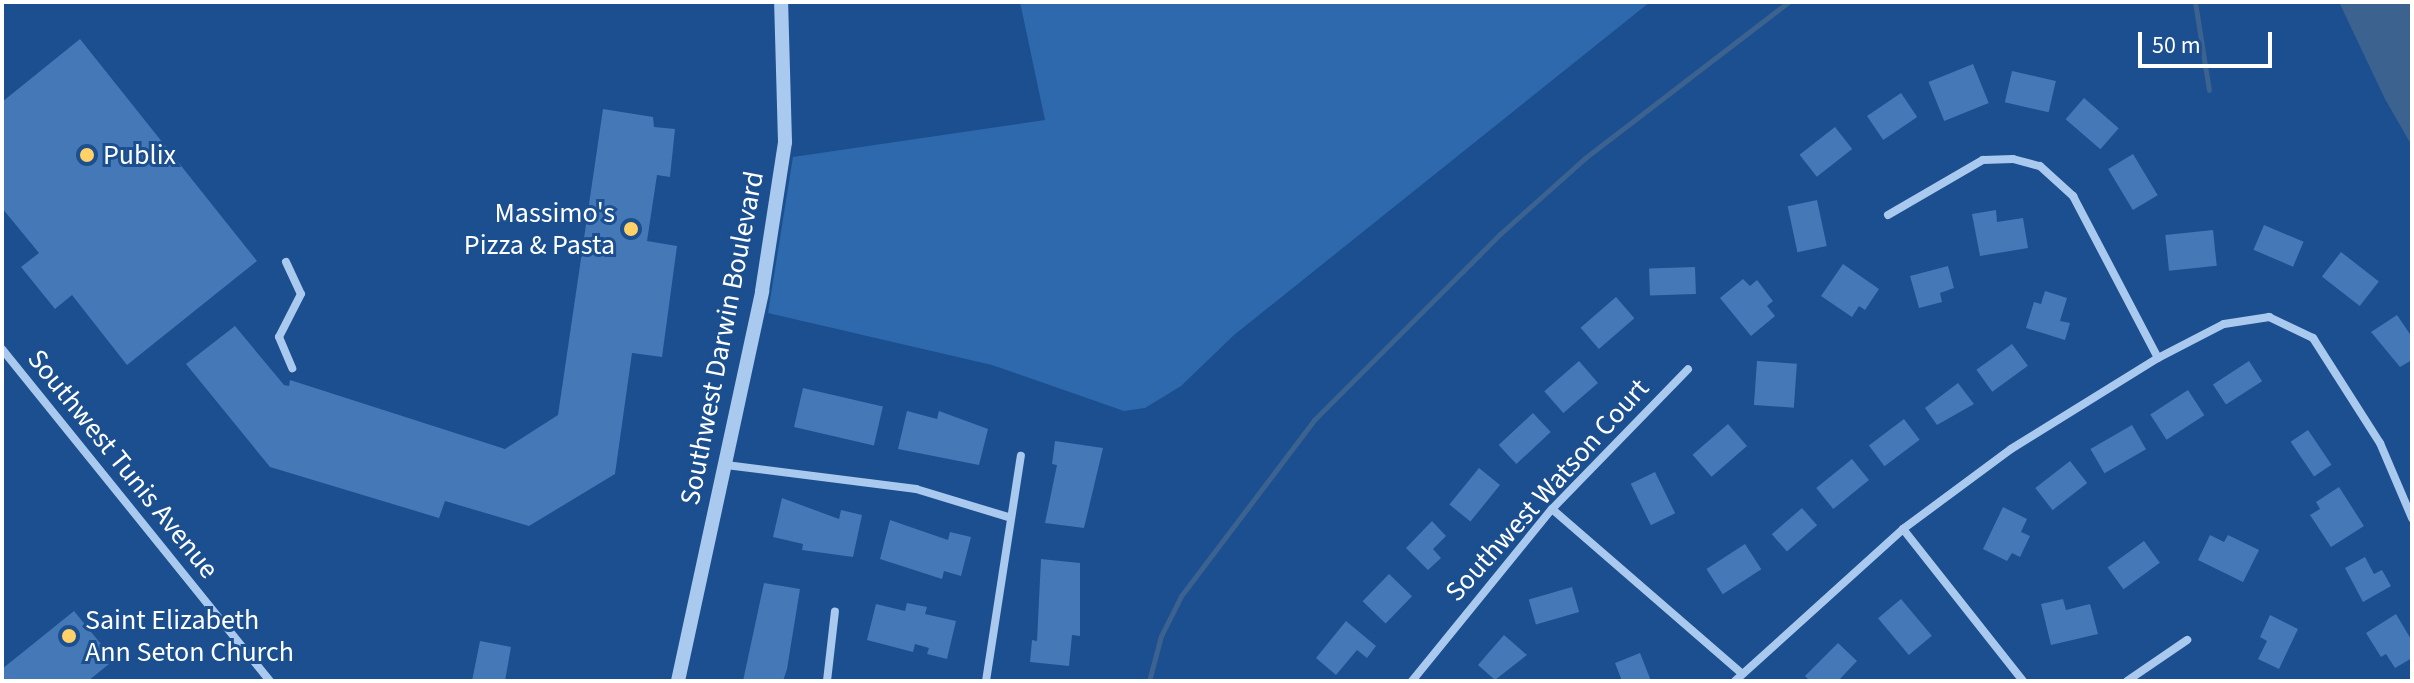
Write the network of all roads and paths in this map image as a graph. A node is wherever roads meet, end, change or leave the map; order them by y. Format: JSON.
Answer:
{"nodes":[{"id":1,"x":781,"y":2,"type":"edge"},
{"id":2,"x":1888,"y":215,"type":"dead end"},
{"id":3,"x":286,"y":262,"type":"dead end"},
{"id":4,"x":2,"y":349,"type":"edge"},
{"id":5,"x":2158,"y":358,"type":"junction"},
{"id":6,"x":292,"y":368,"type":"dead end"},
{"id":7,"x":1688,"y":369,"type":"dead end"},
{"id":8,"x":1021,"y":456,"type":"dead end"},
{"id":9,"x":726,"y":465,"type":"junction"},
{"id":10,"x":1552,"y":509,"type":"junction"},
{"id":11,"x":1008,"y":517,"type":"junction"},
{"id":12,"x":2412,"y":518,"type":"edge"},
{"id":13,"x":1903,"y":529,"type":"junction"},
{"id":14,"x":835,"y":611,"type":"dead end"},
{"id":15,"x":2187,"y":640,"type":"dead end"},
{"id":16,"x":1738,"y":677,"type":"edge"},
{"id":17,"x":270,"y":681,"type":"edge"},
{"id":18,"x":678,"y":681,"type":"edge"},
{"id":19,"x":827,"y":681,"type":"edge"},
{"id":20,"x":986,"y":681,"type":"edge"},
{"id":21,"x":1412,"y":681,"type":"edge"},
{"id":22,"x":2023,"y":681,"type":"edge"},
{"id":23,"x":2127,"y":681,"type":"edge"}],
"edges":[{"from":1,"to":9,"type":"street","name":"Southwest Darwin Boulevard"},
{"from":2,"to":5,"type":"street"},
{"from":3,"to":6,"type":"street"},
{"from":4,"to":17,"type":"street","name":"Southwest Tunis Avenue"},
{"from":5,"to":12,"type":"street"},
{"from":5,"to":13,"type":"street"},
{"from":7,"to":10,"type":"street","name":"Southwest Watson Court"},
{"from":8,"to":11,"type":"street"},
{"from":9,"to":11,"type":"street"},
{"from":9,"to":18,"type":"street","name":"Southwest Darwin Boulevard"},
{"from":10,"to":16,"type":"street"},
{"from":10,"to":21,"type":"street","name":"Southwest Watson Court"},
{"from":11,"to":20,"type":"street"},
{"from":13,"to":16,"type":"street"},
{"from":13,"to":22,"type":"street"},
{"from":14,"to":19,"type":"street"},
{"from":15,"to":23,"type":"street"}]}
